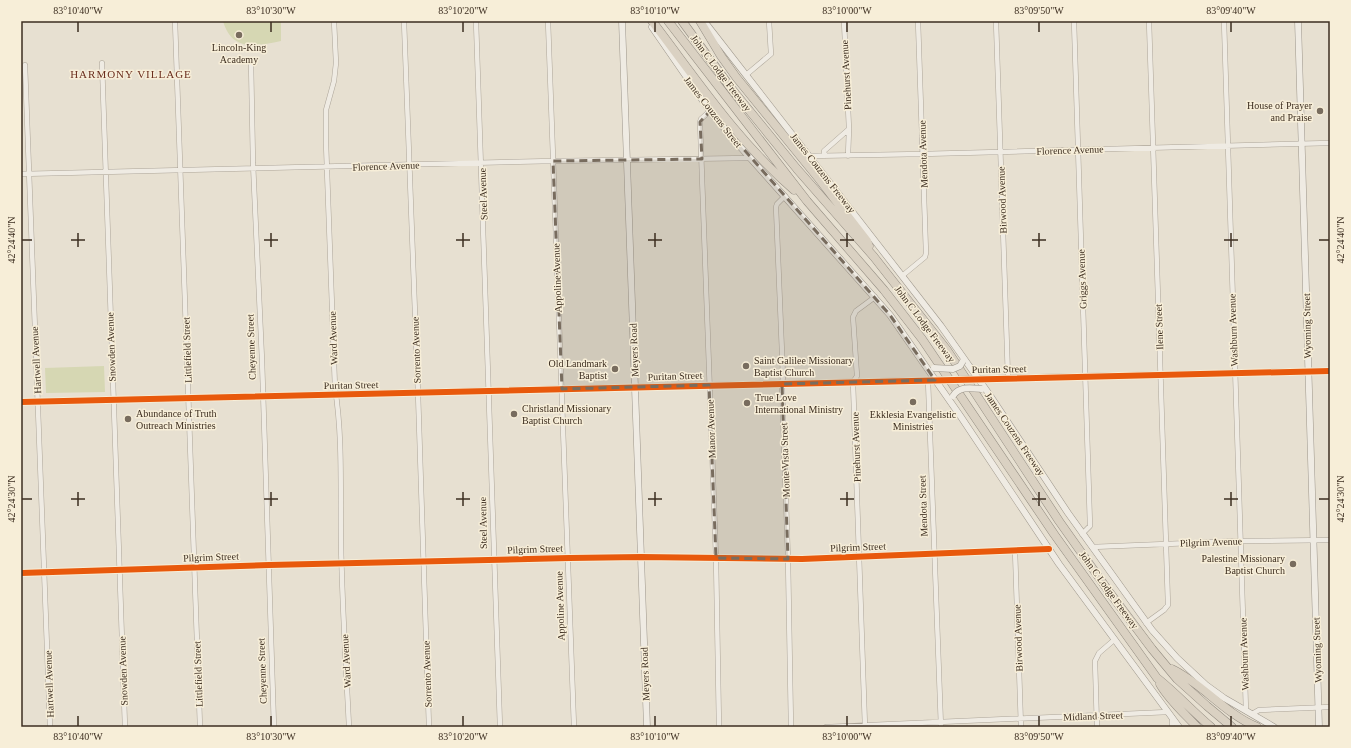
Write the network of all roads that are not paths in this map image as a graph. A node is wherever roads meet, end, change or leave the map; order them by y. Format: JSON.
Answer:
{"nodes":[{"id":1,"x":175,"y":21,"type":"edge"},
{"id":2,"x":334,"y":21,"type":"edge"},
{"id":3,"x":404,"y":21,"type":"edge"},
{"id":4,"x":476,"y":21,"type":"edge"},
{"id":5,"x":548,"y":21,"type":"edge"},
{"id":6,"x":622,"y":21,"type":"edge"},
{"id":7,"x":648,"y":21,"type":"edge"},
{"id":8,"x":652,"y":21,"type":"edge"},
{"id":9,"x":668,"y":21,"type":"edge"},
{"id":10,"x":682,"y":21,"type":"edge"},
{"id":11,"x":700,"y":21,"type":"edge"},
{"id":12,"x":704,"y":21,"type":"edge"},
{"id":13,"x":769,"y":21,"type":"edge"},
{"id":14,"x":844,"y":21,"type":"edge"},
{"id":15,"x":918,"y":21,"type":"edge"},
{"id":16,"x":996,"y":21,"type":"edge"},
{"id":17,"x":1074,"y":21,"type":"edge"},
{"id":18,"x":1148,"y":21,"type":"edge"},
{"id":19,"x":1224,"y":21,"type":"edge"},
{"id":20,"x":1298,"y":21,"type":"edge"},
{"id":21,"x":251,"y":62,"type":"dead end"},
{"id":22,"x":102,"y":63,"type":"dead end"},
{"id":23,"x":25,"y":65,"type":"dead end"},
{"id":24,"x":746,"y":75,"type":"junction"},
{"id":25,"x":710,"y":111,"type":"junction"},
{"id":26,"x":848,"y":130,"type":"junction"},
{"id":27,"x":1302,"y":143,"type":"junction"},
{"id":28,"x":1330,"y":143,"type":"edge"},
{"id":29,"x":1227,"y":146,"type":"junction"},
{"id":30,"x":1153,"y":148,"type":"junction"},
{"id":31,"x":1078,"y":150,"type":"junction"},
{"id":32,"x":1000,"y":152,"type":"junction"},
{"id":33,"x":922,"y":154,"type":"junction"},
{"id":34,"x":810,"y":156,"type":"junction"},
{"id":35,"x":825,"y":156,"type":"junction"},
{"id":36,"x":848,"y":156,"type":"junction"},
{"id":37,"x":750,"y":158,"type":"junction"},
{"id":38,"x":702,"y":159,"type":"junction"},
{"id":39,"x":627,"y":160,"type":"junction"},
{"id":40,"x":552,"y":161,"type":"junction"},
{"id":41,"x":482,"y":163,"type":"junction"},
{"id":42,"x":409,"y":165,"type":"junction"},
{"id":43,"x":327,"y":167,"type":"junction"},
{"id":44,"x":254,"y":168,"type":"junction"},
{"id":45,"x":180,"y":171,"type":"junction"},
{"id":46,"x":105,"y":172,"type":"junction"},
{"id":47,"x":21,"y":174,"type":"edge"},
{"id":48,"x":29,"y":174,"type":"junction"},
{"id":49,"x":785,"y":196,"type":"junction"},
{"id":50,"x":807,"y":201,"type":"junction"},
{"id":51,"x":874,"y":257,"type":"junction"},
{"id":52,"x":902,"y":276,"type":"junction"},
{"id":53,"x":875,"y":297,"type":"junction"},
{"id":54,"x":916,"y":351,"type":"junction"},
{"id":55,"x":963,"y":359,"type":"junction"},
{"id":56,"x":1308,"y":371,"type":"junction"},
{"id":57,"x":1330,"y":371,"type":"edge"},
{"id":58,"x":1234,"y":373,"type":"junction"},
{"id":59,"x":1161,"y":374,"type":"junction"},
{"id":60,"x":1086,"y":376,"type":"junction"},
{"id":61,"x":1008,"y":378,"type":"junction"},
{"id":62,"x":975,"y":379,"type":"junction"},
{"id":63,"x":928,"y":380,"type":"junction"},
{"id":64,"x":936,"y":380,"type":"junction"},
{"id":65,"x":853,"y":382,"type":"junction"},
{"id":66,"x":782,"y":384,"type":"junction"},
{"id":67,"x":709,"y":385,"type":"junction"},
{"id":68,"x":635,"y":387,"type":"junction"},
{"id":69,"x":562,"y":389,"type":"junction"},
{"id":70,"x":489,"y":390,"type":"junction"},
{"id":71,"x":418,"y":393,"type":"junction"},
{"id":72,"x":988,"y":394,"type":"junction"},
{"id":73,"x":336,"y":395,"type":"junction"},
{"id":74,"x":263,"y":397,"type":"junction"},
{"id":75,"x":188,"y":398,"type":"junction"},
{"id":76,"x":113,"y":400,"type":"junction"},
{"id":77,"x":21,"y":402,"type":"edge"},
{"id":78,"x":38,"y":402,"type":"junction"},
{"id":79,"x":953,"y":406,"type":"junction"},
{"id":80,"x":1082,"y":534,"type":"junction"},
{"id":81,"x":1314,"y":540,"type":"junction"},
{"id":82,"x":1330,"y":540,"type":"edge"},
{"id":83,"x":1240,"y":541,"type":"junction"},
{"id":84,"x":1166,"y":544,"type":"junction"},
{"id":85,"x":1092,"y":547,"type":"junction"},
{"id":86,"x":1049,"y":549,"type":"junction"},
{"id":87,"x":1016,"y":550,"type":"junction"},
{"id":88,"x":935,"y":554,"type":"junction"},
{"id":89,"x":641,"y":557,"type":"junction"},
{"id":90,"x":860,"y":557,"type":"junction"},
{"id":91,"x":569,"y":558,"type":"junction"},
{"id":92,"x":716,"y":558,"type":"junction"},
{"id":93,"x":788,"y":559,"type":"junction"},
{"id":94,"x":494,"y":560,"type":"junction"},
{"id":95,"x":422,"y":561,"type":"junction"},
{"id":96,"x":341,"y":563,"type":"junction"},
{"id":97,"x":269,"y":565,"type":"junction"},
{"id":98,"x":194,"y":567,"type":"junction"},
{"id":99,"x":120,"y":569,"type":"junction"},
{"id":100,"x":45,"y":572,"type":"junction"},
{"id":101,"x":21,"y":573,"type":"edge"},
{"id":102,"x":1146,"y":623,"type":"junction"},
{"id":103,"x":1114,"y":640,"type":"junction"},
{"id":104,"x":1168,"y":668,"type":"junction"},
{"id":105,"x":1157,"y":678,"type":"junction"},
{"id":106,"x":1318,"y":707,"type":"junction"},
{"id":107,"x":1330,"y":707,"type":"edge"},
{"id":108,"x":1246,"y":710,"type":"junction"},
{"id":109,"x":1252,"y":714,"type":"junction"},
{"id":110,"x":1170,"y":715,"type":"junction"},
{"id":111,"x":1096,"y":716,"type":"junction"},
{"id":112,"x":1021,"y":719,"type":"junction"},
{"id":113,"x":941,"y":725,"type":"edge"},
{"id":114,"x":865,"y":726,"type":"edge"},
{"id":115,"x":50,"y":727,"type":"edge"},
{"id":116,"x":125,"y":727,"type":"edge"},
{"id":117,"x":200,"y":727,"type":"edge"},
{"id":118,"x":274,"y":727,"type":"edge"},
{"id":119,"x":349,"y":727,"type":"edge"},
{"id":120,"x":428,"y":727,"type":"edge"},
{"id":121,"x":500,"y":727,"type":"edge"},
{"id":122,"x":574,"y":727,"type":"edge"},
{"id":123,"x":647,"y":727,"type":"edge"},
{"id":124,"x":719,"y":727,"type":"edge"},
{"id":125,"x":791,"y":727,"type":"edge"},
{"id":126,"x":826,"y":727,"type":"edge"},
{"id":127,"x":1021,"y":727,"type":"edge"},
{"id":128,"x":1097,"y":727,"type":"edge"},
{"id":129,"x":1172,"y":727,"type":"edge"},
{"id":130,"x":1179,"y":727,"type":"edge"},
{"id":131,"x":1198,"y":727,"type":"edge"},
{"id":132,"x":1210,"y":727,"type":"edge"},
{"id":133,"x":1232,"y":727,"type":"edge"},
{"id":134,"x":1257,"y":727,"type":"edge"},
{"id":135,"x":1274,"y":727,"type":"edge"},
{"id":136,"x":1319,"y":727,"type":"edge"}],
"edges":[{"from":1,"to":45,"type":"street","name":"Littlefield Street"},
{"from":2,"to":43,"type":"street","name":"Ward Avenue"},
{"from":3,"to":42,"type":"street","name":"Sorrento Avenue"},
{"from":4,"to":41,"type":"street","name":"Steel Avenue"},
{"from":5,"to":40,"type":"street","name":"Appoline Avenue"},
{"from":6,"to":39,"type":"street","name":"Meyers Road"},
{"from":7,"to":25,"type":"street","name":"James Couzens Street"},
{"from":8,"to":50,"type":"highway"},
{"from":9,"to":50,"type":"highway","name":"John C Lodge Freeway"},
{"from":10,"to":51,"type":"highway","name":"John C Lodge Freeway"},
{"from":11,"to":51,"type":"highway"},
{"from":12,"to":24,"type":"street","name":"James Couzens Freeway"},
{"from":13,"to":24,"type":"street"},
{"from":14,"to":26,"type":"street","name":"Pinehurst Avenue"},
{"from":15,"to":33,"type":"street","name":"Mendota Avenue"},
{"from":16,"to":32,"type":"street","name":"Birwood Avenue"},
{"from":17,"to":31,"type":"street","name":"Griggs Avenue"},
{"from":18,"to":30,"type":"street","name":"Ilene Street"},
{"from":19,"to":29,"type":"street","name":"Washburn Avenue"},
{"from":20,"to":27,"type":"street","name":"Wyoming Street"},
{"from":21,"to":44,"type":"street","name":"Cheyenne Street"},
{"from":22,"to":46,"type":"street","name":"Snowden Avenue"},
{"from":23,"to":48,"type":"street","name":"Hartwell Avenue"},
{"from":24,"to":34,"type":"street","name":"James Couzens Freeway"},
{"from":25,"to":37,"type":"street","name":"James Couzens Street"},
{"from":25,"to":38,"type":"street","name":"Manor Avenue"},
{"from":26,"to":35,"type":"street"},
{"from":26,"to":36,"type":"street","name":"Pinehurst Avenue"},
{"from":27,"to":28,"type":"street","name":"Florence Avenue"},
{"from":27,"to":29,"type":"street","name":"Florence Avenue"},
{"from":27,"to":56,"type":"street","name":"Wyoming Street"},
{"from":29,"to":30,"type":"street","name":"Florence Avenue"},
{"from":29,"to":58,"type":"street","name":"Washburn Avenue"},
{"from":30,"to":31,"type":"street","name":"Florence Avenue"},
{"from":30,"to":59,"type":"street","name":"Ilene Street"},
{"from":31,"to":32,"type":"street","name":"Florence Avenue"},
{"from":31,"to":60,"type":"street","name":"Griggs Avenue"},
{"from":32,"to":33,"type":"street","name":"Florence Avenue"},
{"from":32,"to":61,"type":"street","name":"Birwood Avenue"},
{"from":33,"to":36,"type":"street","name":"Florence Avenue"},
{"from":33,"to":52,"type":"street","name":"Mendota Avenue"},
{"from":34,"to":35,"type":"street","name":"Florence Avenue"},
{"from":34,"to":52,"type":"street","name":"James Couzens Freeway"},
{"from":35,"to":36,"type":"street","name":"Florence Avenue"},
{"from":37,"to":38,"type":"street","name":"Florence Avenue"},
{"from":37,"to":49,"type":"street","name":"James Couzens Street"},
{"from":38,"to":39,"type":"street","name":"Florence Avenue"},
{"from":38,"to":67,"type":"street","name":"Manor Avenue"},
{"from":39,"to":40,"type":"street","name":"Florence Avenue"},
{"from":39,"to":68,"type":"street","name":"Meyers Road"},
{"from":40,"to":41,"type":"street","name":"Florence Avenue"},
{"from":40,"to":69,"type":"street","name":"Appoline Avenue"},
{"from":41,"to":42,"type":"street","name":"Florence Avenue"},
{"from":41,"to":70,"type":"street","name":"Steel Avenue"},
{"from":42,"to":43,"type":"street","name":"Florence Avenue"},
{"from":42,"to":71,"type":"street","name":"Sorrento Avenue"},
{"from":43,"to":44,"type":"street","name":"Florence Avenue"},
{"from":43,"to":73,"type":"street","name":"Ward Avenue"},
{"from":44,"to":45,"type":"street","name":"Florence Avenue"},
{"from":44,"to":74,"type":"street","name":"Cheyenne Street"},
{"from":45,"to":46,"type":"street","name":"Florence Avenue"},
{"from":45,"to":75,"type":"street","name":"Littlefield Street"},
{"from":46,"to":48,"type":"street","name":"Florence Avenue"},
{"from":46,"to":76,"type":"street","name":"Snowden Avenue"},
{"from":47,"to":48,"type":"street","name":"Florence Avenue"},
{"from":48,"to":78,"type":"street","name":"Hartwell Avenue"},
{"from":49,"to":53,"type":"street"},
{"from":49,"to":66,"type":"street","name":"Monte Vista Street"},
{"from":50,"to":105,"type":"highway","name":"John C Lodge Freeway"},
{"from":51,"to":104,"type":"highway","name":"John C Lodge Freeway"},
{"from":52,"to":55,"type":"street","name":"James Couzens Freeway"},
{"from":53,"to":54,"type":"street"},
{"from":53,"to":65,"type":"street","name":"Pinehurst Avenue"},
{"from":54,"to":55,"type":"street","bridge":true},
{"from":54,"to":64,"type":"street"},
{"from":55,"to":62,"type":"street","name":"James Couzens Freeway"},
{"from":56,"to":57,"type":"street","name":"Puritan Street"},
{"from":56,"to":58,"type":"street","name":"Puritan Street"},
{"from":56,"to":81,"type":"street","name":"Wyoming Street"},
{"from":58,"to":59,"type":"street","name":"Puritan Street"},
{"from":58,"to":83,"type":"street","name":"Washburn Avenue"},
{"from":59,"to":60,"type":"street","name":"Puritan Street"},
{"from":59,"to":84,"type":"street","name":"Ilene Street"},
{"from":60,"to":61,"type":"street","name":"Puritan Street"},
{"from":60,"to":80,"type":"street","name":"Griggs Avenue"},
{"from":61,"to":62,"type":"street","name":"Puritan Street"},
{"from":62,"to":64,"type":"street","name":"Puritan Street","bridge":true},
{"from":62,"to":72,"type":"street","name":"James Couzens Freeway"},
{"from":63,"to":64,"type":"street","name":"Puritan Street"},
{"from":63,"to":65,"type":"street","name":"Puritan Street"},
{"from":63,"to":88,"type":"street","name":"Mendota Street"},
{"from":64,"to":79,"type":"street"},
{"from":65,"to":66,"type":"street","name":"Puritan Street"},
{"from":65,"to":90,"type":"street","name":"Pinehurst Avenue"},
{"from":66,"to":67,"type":"street","name":"Puritan Street"},
{"from":66,"to":93,"type":"street","name":"Monte Vista Street"},
{"from":67,"to":68,"type":"street","name":"Puritan Street"},
{"from":67,"to":92,"type":"street","name":"Manor Avenue"},
{"from":68,"to":69,"type":"street","name":"Puritan Street"},
{"from":68,"to":89,"type":"street","name":"Meyers Road"},
{"from":69,"to":70,"type":"street","name":"Puritan Street"},
{"from":69,"to":91,"type":"street","name":"Appoline Avenue"},
{"from":70,"to":71,"type":"street","name":"Puritan Street"},
{"from":70,"to":94,"type":"street","name":"Steel Avenue"},
{"from":71,"to":73,"type":"street","name":"Puritan Street"},
{"from":71,"to":95,"type":"street","name":"Sorrento Avenue"},
{"from":72,"to":79,"type":"street","bridge":true},
{"from":72,"to":80,"type":"street","name":"James Couzens Freeway"},
{"from":73,"to":74,"type":"street","name":"Puritan Street"},
{"from":73,"to":96,"type":"street","name":"Ward Avenue"},
{"from":74,"to":75,"type":"street","name":"Puritan Street"},
{"from":74,"to":97,"type":"street","name":"Cheyenne Street"},
{"from":75,"to":76,"type":"street","name":"Puritan Street"},
{"from":75,"to":98,"type":"street","name":"Littlefield Street"},
{"from":76,"to":78,"type":"street","name":"Puritan Street"},
{"from":76,"to":99,"type":"street","name":"Snowden Avenue"},
{"from":77,"to":78,"type":"street","name":"Puritan Street"},
{"from":78,"to":100,"type":"street","name":"Hartwell Avenue"},
{"from":79,"to":86,"type":"street"},
{"from":80,"to":85,"type":"street","name":"James Couzens Freeway"},
{"from":81,"to":82,"type":"street","name":"Pilgrim Avenue"},
{"from":81,"to":83,"type":"street","name":"Pilgrim Avenue"},
{"from":81,"to":106,"type":"street","name":"Wyoming Street"},
{"from":83,"to":84,"type":"street","name":"Pilgrim Avenue"},
{"from":83,"to":108,"type":"street","name":"Washburn Avenue"},
{"from":84,"to":85,"type":"street","name":"Pilgrim Avenue"},
{"from":84,"to":102,"type":"street","name":"Ilene Street"},
{"from":85,"to":102,"type":"street","name":"James Couzens Freeway"},
{"from":86,"to":87,"type":"street","name":"Pilgrim Street"},
{"from":86,"to":103,"type":"street"},
{"from":87,"to":88,"type":"street","name":"Pilgrim Street"},
{"from":87,"to":112,"type":"street","name":"Birwood Avenue"},
{"from":88,"to":90,"type":"street","name":"Pilgrim Street"},
{"from":88,"to":113,"type":"street","name":"Mendota Street"},
{"from":89,"to":91,"type":"street","name":"Pilgrim Street"},
{"from":89,"to":92,"type":"street","name":"Pilgrim Street"},
{"from":89,"to":123,"type":"street","name":"Meyers Road"},
{"from":90,"to":93,"type":"street","name":"Pilgrim Street"},
{"from":90,"to":114,"type":"street","name":"Pinehurst Avenue"},
{"from":91,"to":94,"type":"street","name":"Pilgrim Street"},
{"from":91,"to":122,"type":"street","name":"Appoline Avenue"},
{"from":92,"to":93,"type":"street","name":"Pilgrim Street"},
{"from":92,"to":124,"type":"street","name":"Manor Avenue"},
{"from":93,"to":125,"type":"street","name":"Monte Vista Street"},
{"from":94,"to":95,"type":"street","name":"Pilgrim Street"},
{"from":94,"to":121,"type":"street","name":"Steel Avenue"},
{"from":95,"to":96,"type":"street","name":"Pilgrim Street"},
{"from":95,"to":120,"type":"street","name":"Sorrento Avenue"},
{"from":96,"to":97,"type":"street","name":"Pilgrim Street"},
{"from":96,"to":119,"type":"street","name":"Ward Avenue"},
{"from":97,"to":98,"type":"street","name":"Pilgrim Street"},
{"from":97,"to":118,"type":"street","name":"Cheyenne Street"},
{"from":98,"to":99,"type":"street","name":"Pilgrim Street"},
{"from":98,"to":117,"type":"street","name":"Littlefield Street"},
{"from":99,"to":100,"type":"street","name":"Pilgrim Street"},
{"from":99,"to":116,"type":"street","name":"Snowden Avenue"},
{"from":100,"to":101,"type":"street","name":"Pilgrim Street"},
{"from":100,"to":115,"type":"street","name":"Hartwell Avenue"},
{"from":102,"to":108,"type":"street","name":"James Couzens Freeway"},
{"from":103,"to":110,"type":"street"},
{"from":103,"to":111,"type":"street"},
{"from":104,"to":133,"type":"highway","name":"John C Lodge Freeway"},
{"from":104,"to":134,"type":"highway"},
{"from":105,"to":131,"type":"highway"},
{"from":105,"to":132,"type":"highway","name":"John C Lodge Freeway"},
{"from":106,"to":107,"type":"street"},
{"from":106,"to":109,"type":"street"},
{"from":106,"to":136,"type":"street","name":"Wyoming Street"},
{"from":108,"to":109,"type":"street","name":"James Couzens Freeway"},
{"from":109,"to":135,"type":"street","name":"James Couzens Freeway"},
{"from":110,"to":111,"type":"street","name":"Midland Street"},
{"from":110,"to":129,"type":"street"},
{"from":110,"to":130,"type":"street"},
{"from":111,"to":112,"type":"street","name":"Midland Street"},
{"from":111,"to":128,"type":"street"},
{"from":112,"to":113,"type":"street","name":"Midland Street"},
{"from":112,"to":127,"type":"street","name":"Birwood Avenue"},
{"from":113,"to":114,"type":"street","name":"Midland Street"},
{"from":114,"to":126,"type":"street","name":"Midland Street"}]}
